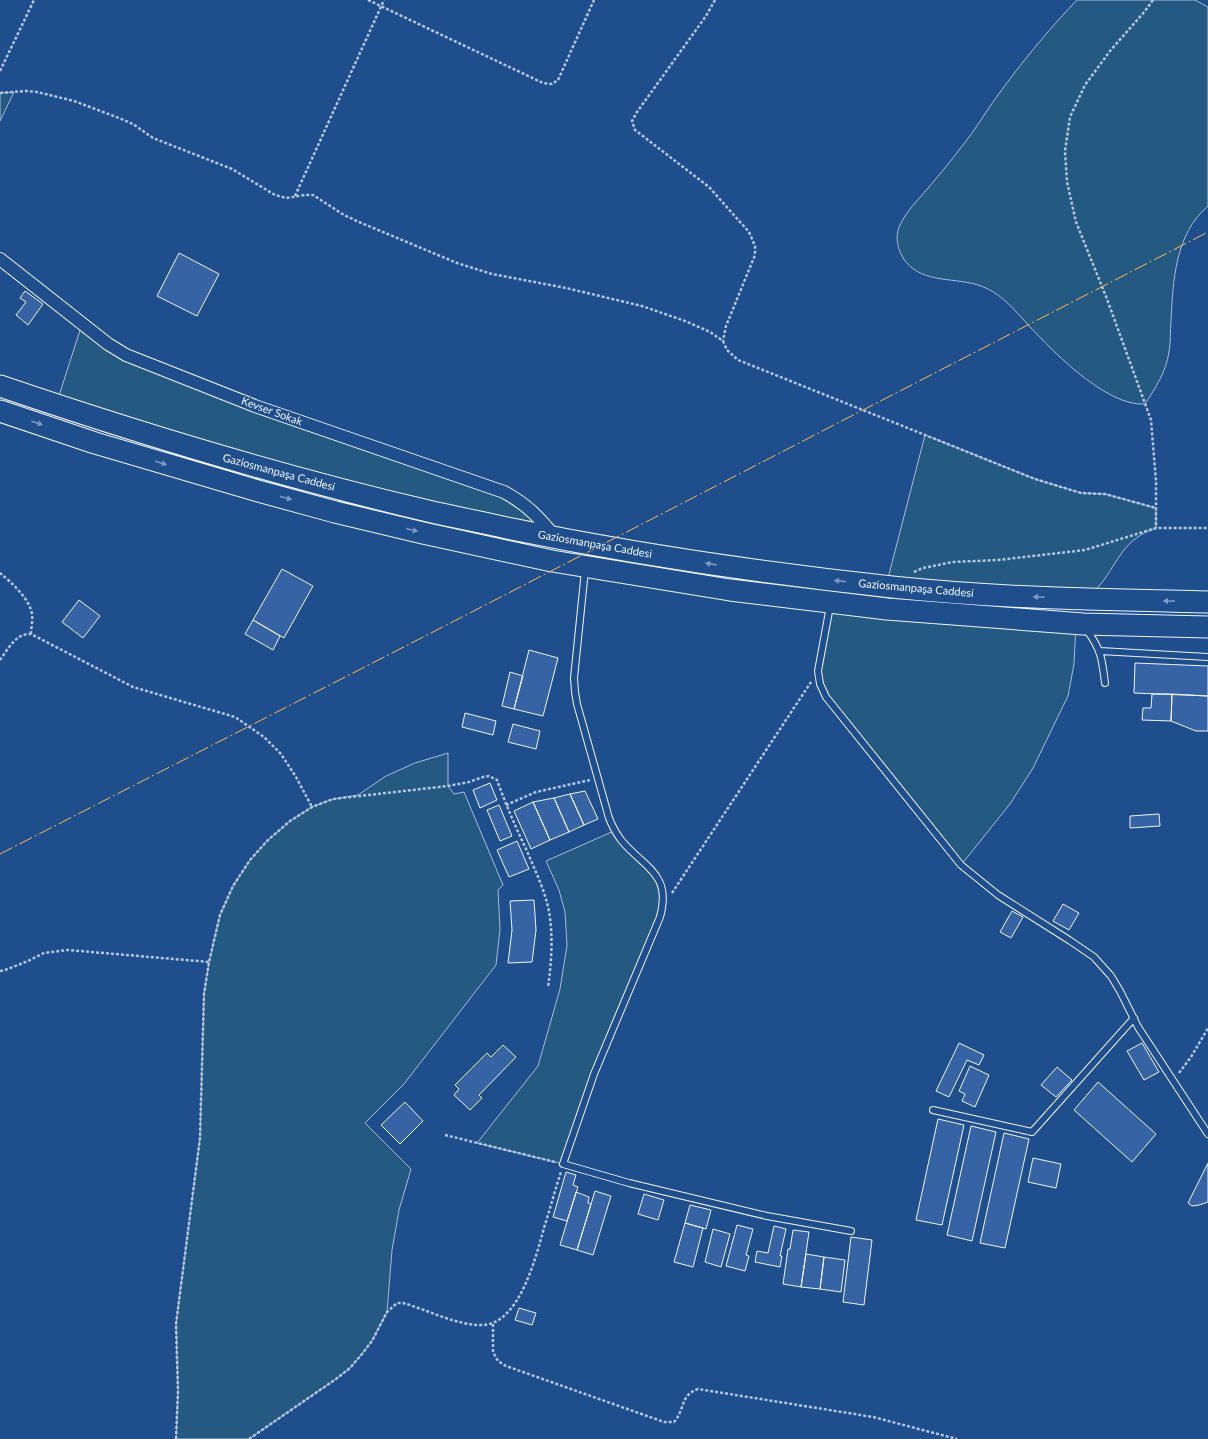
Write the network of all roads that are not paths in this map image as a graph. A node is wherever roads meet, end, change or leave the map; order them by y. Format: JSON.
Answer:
{"nodes":[{"id":1,"x":0,"y":259,"type":"edge"},
{"id":2,"x":0,"y":386,"type":"edge"},
{"id":3,"x":0,"y":411,"type":"edge"},
{"id":4,"x":555,"y":538,"type":"junction"},
{"id":5,"x":586,"y":567,"type":"junction"},
{"id":6,"x":1208,"y":602,"type":"edge"},
{"id":7,"x":830,"y":603,"type":"junction"},
{"id":8,"x":1083,"y":624,"type":"junction"},
{"id":9,"x":1208,"y":627,"type":"edge"},
{"id":10,"x":1100,"y":651,"type":"junction"},
{"id":11,"x":1208,"y":657,"type":"edge"},
{"id":12,"x":1104,"y":683,"type":"dead end"},
{"id":13,"x":1134,"y":1018,"type":"junction"},
{"id":14,"x":934,"y":1110,"type":"dead end"},
{"id":15,"x":1208,"y":1134,"type":"edge"},
{"id":16,"x":850,"y":1231,"type":"dead end"}],
"edges":[{"from":1,"to":4,"type":"street","name":"Kevser Sokak"},
{"from":2,"to":4,"type":"highway","name":"Gaziosmanpaşa Caddesi"},
{"from":3,"to":5,"type":"highway","name":"Gaziosmanpaşa Caddesi","one_way":true},
{"from":6,"to":4,"type":"highway","name":"Gaziosmanpaşa Caddesi","one_way":true},
{"from":5,"to":7,"type":"highway","name":"Gaziosmanpaşa Caddesi"},
{"from":5,"to":16,"type":"lane"},
{"from":7,"to":8,"type":"highway","name":"Gaziosmanpaşa Caddesi"},
{"from":7,"to":13,"type":"lane"},
{"from":8,"to":9,"type":"highway","name":"Gaziosmanpaşa Caddesi"},
{"from":8,"to":10,"type":"lane"},
{"from":10,"to":11,"type":"lane"},
{"from":10,"to":12,"type":"lane"},
{"from":13,"to":14,"type":"lane"},
{"from":13,"to":15,"type":"lane"}]}
